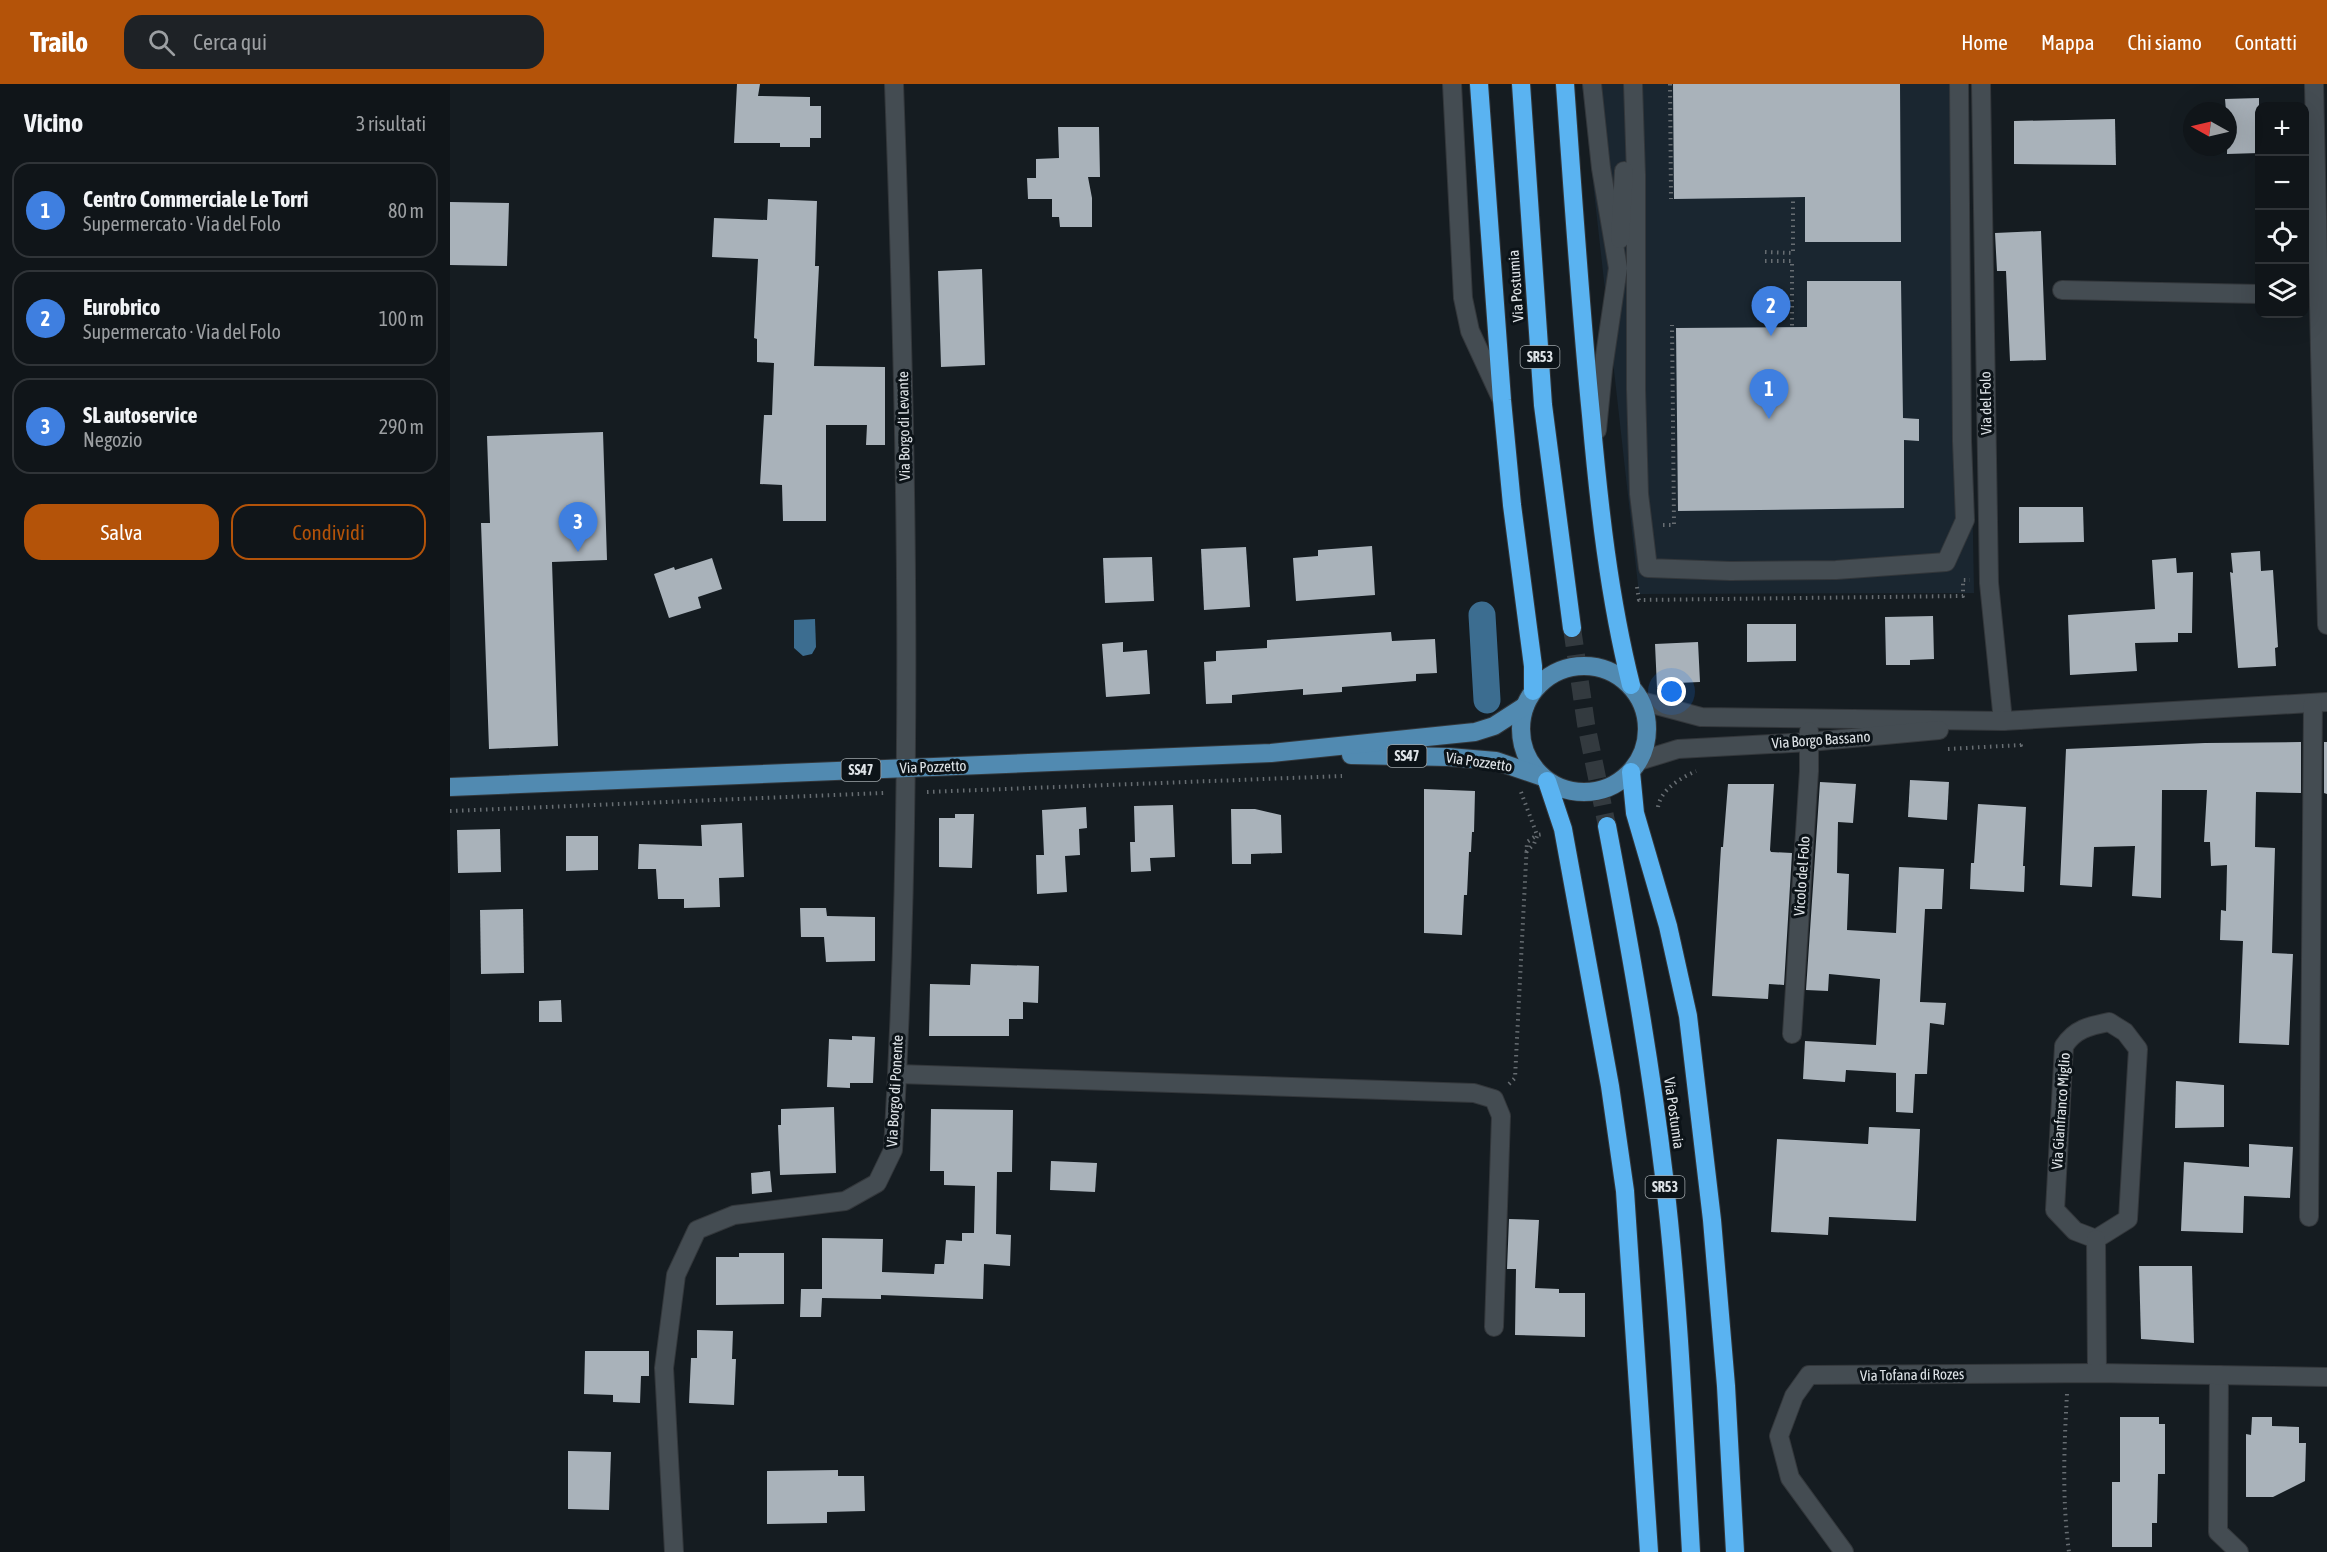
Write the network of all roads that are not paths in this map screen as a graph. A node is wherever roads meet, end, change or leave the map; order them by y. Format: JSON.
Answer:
{"nodes":[{"id":1,"x":894,"y":84,"type":"edge"},
{"id":2,"x":1452,"y":84,"type":"edge"},
{"id":3,"x":1479,"y":84,"type":"edge"},
{"id":4,"x":1521,"y":84,"type":"edge"},
{"id":5,"x":1565,"y":84,"type":"edge"},
{"id":6,"x":1592,"y":84,"type":"edge"},
{"id":7,"x":1620,"y":84,"type":"edge"},
{"id":8,"x":1633,"y":84,"type":"edge"},
{"id":9,"x":1959,"y":84,"type":"edge"},
{"id":10,"x":1981,"y":84,"type":"edge"},
{"id":11,"x":2314,"y":84,"type":"edge"},
{"id":12,"x":1618,"y":268,"type":"junction"},
{"id":13,"x":2062,"y":290,"type":"dead end"},
{"id":14,"x":2255,"y":294,"type":"edge"},
{"id":15,"x":2317,"y":295,"type":"edge"},
{"id":16,"x":1502,"y":399,"type":"junction"},
{"id":17,"x":1594,"y":453,"type":"junction"},
{"id":18,"x":2324,"y":460,"type":"edge"},
{"id":19,"x":2327,"y":625,"type":"edge"},
{"id":20,"x":1572,"y":628,"type":"tunnel mouth"},
{"id":21,"x":1630,"y":685,"type":"junction"},
{"id":22,"x":1529,"y":699,"type":"junction"},
{"id":23,"x":1641,"y":701,"type":"junction"},
{"id":24,"x":2320,"y":702,"type":"edge"},
{"id":25,"x":1809,"y":718,"type":"junction"},
{"id":26,"x":2003,"y":721,"type":"junction"},
{"id":27,"x":1809,"y":742,"type":"junction"},
{"id":28,"x":1271,"y":753,"type":"junction"},
{"id":29,"x":1635,"y":766,"type":"junction"},
{"id":30,"x":905,"y":768,"type":"junction"},
{"id":31,"x":1544,"y":778,"type":"junction"},
{"id":32,"x":450,"y":787,"type":"edge"},
{"id":33,"x":1606,"y":826,"type":"tunnel mouth"},
{"id":34,"x":1792,"y":1034,"type":"dead end"},
{"id":35,"x":898,"y":1074,"type":"junction"},
{"id":36,"x":2309,"y":1217,"type":"dead end"},
{"id":37,"x":2096,"y":1239,"type":"junction"},
{"id":38,"x":1494,"y":1327,"type":"dead end"},
{"id":39,"x":2097,"y":1373,"type":"junction"},
{"id":40,"x":2219,"y":1375,"type":"junction"},
{"id":41,"x":2327,"y":1377,"type":"edge"},
{"id":42,"x":674,"y":1552,"type":"edge"},
{"id":43,"x":1649,"y":1552,"type":"edge"},
{"id":44,"x":1691,"y":1552,"type":"edge"},
{"id":45,"x":1735,"y":1552,"type":"edge"},
{"id":46,"x":1844,"y":1552,"type":"edge"},
{"id":47,"x":2239,"y":1552,"type":"edge"}],
"edges":[{"from":1,"to":30,"type":"street","name":"Via Borgo di Levante"},
{"from":2,"to":16,"type":"street"},
{"from":3,"to":16,"type":"highway"},
{"from":4,"to":20,"type":"highway","name":"Via Postumia","number":"SR53"},
{"from":5,"to":17,"type":"highway"},
{"from":6,"to":12,"type":"street"},
{"from":7,"to":12,"type":"street"},
{"from":8,"to":9,"type":"street"},
{"from":10,"to":26,"type":"street","name":"Via del Folo"},
{"from":11,"to":15,"type":"street"},
{"from":12,"to":17,"type":"street"},
{"from":13,"to":14,"type":"street"},
{"from":15,"to":18,"type":"street"},
{"from":16,"to":22,"type":"highway"},
{"from":17,"to":21,"type":"highway"},
{"from":18,"to":19,"type":"street"},
{"from":21,"to":22,"type":"main road","number":"SS47"},
{"from":21,"to":23,"type":"main road","number":"SS47"},
{"from":22,"to":28,"type":"main road","name":"Via Pozzetto","number":"SS47"},
{"from":22,"to":31,"type":"main road"},
{"from":23,"to":25,"type":"street","name":"Via Borgo Bassano"},
{"from":23,"to":29,"type":"main road","number":"SS47"},
{"from":24,"to":26,"type":"street","name":"Via Borgo Bassano"},
{"from":24,"to":36,"type":"street"},
{"from":25,"to":26,"type":"street","name":"Via Borgo Bassano"},
{"from":25,"to":27,"type":"street","name":"Vicolo del Folo"},
{"from":26,"to":27,"type":"street","name":"Via Borgo Bassano"},
{"from":27,"to":29,"type":"street","name":"Via Borgo Bassano"},
{"from":27,"to":34,"type":"street","name":"Vicolo del Folo"},
{"from":28,"to":30,"type":"main road","name":"Via Pozzetto","number":"SS47"},
{"from":28,"to":31,"type":"main road","name":"Via Pozzetto","number":"SS47"},
{"from":29,"to":31,"type":"main road","name":"Via Borgo Bassano","number":"SS47"},
{"from":29,"to":45,"type":"highway"},
{"from":30,"to":32,"type":"main road","name":"Via Pozzetto","number":"SS47"},
{"from":30,"to":35,"type":"street","name":"Via Borgo di Ponente"},
{"from":31,"to":43,"type":"highway"},
{"from":33,"to":44,"type":"highway","name":"Via Postumia","number":"SR53"},
{"from":35,"to":38,"type":"street"},
{"from":35,"to":42,"type":"street","name":"Via Borgo di Ponente"},
{"from":37,"to":37,"type":"street","name":"Via Gianfranco Miglio"},
{"from":37,"to":39,"type":"street"},
{"from":39,"to":40,"type":"street","name":"Via Tofana di Rozes"},
{"from":39,"to":46,"type":"street","name":"Via Tofana di Rozes"},
{"from":40,"to":41,"type":"street","name":"Via Tofana di Rozes"},
{"from":40,"to":47,"type":"street"}]}
